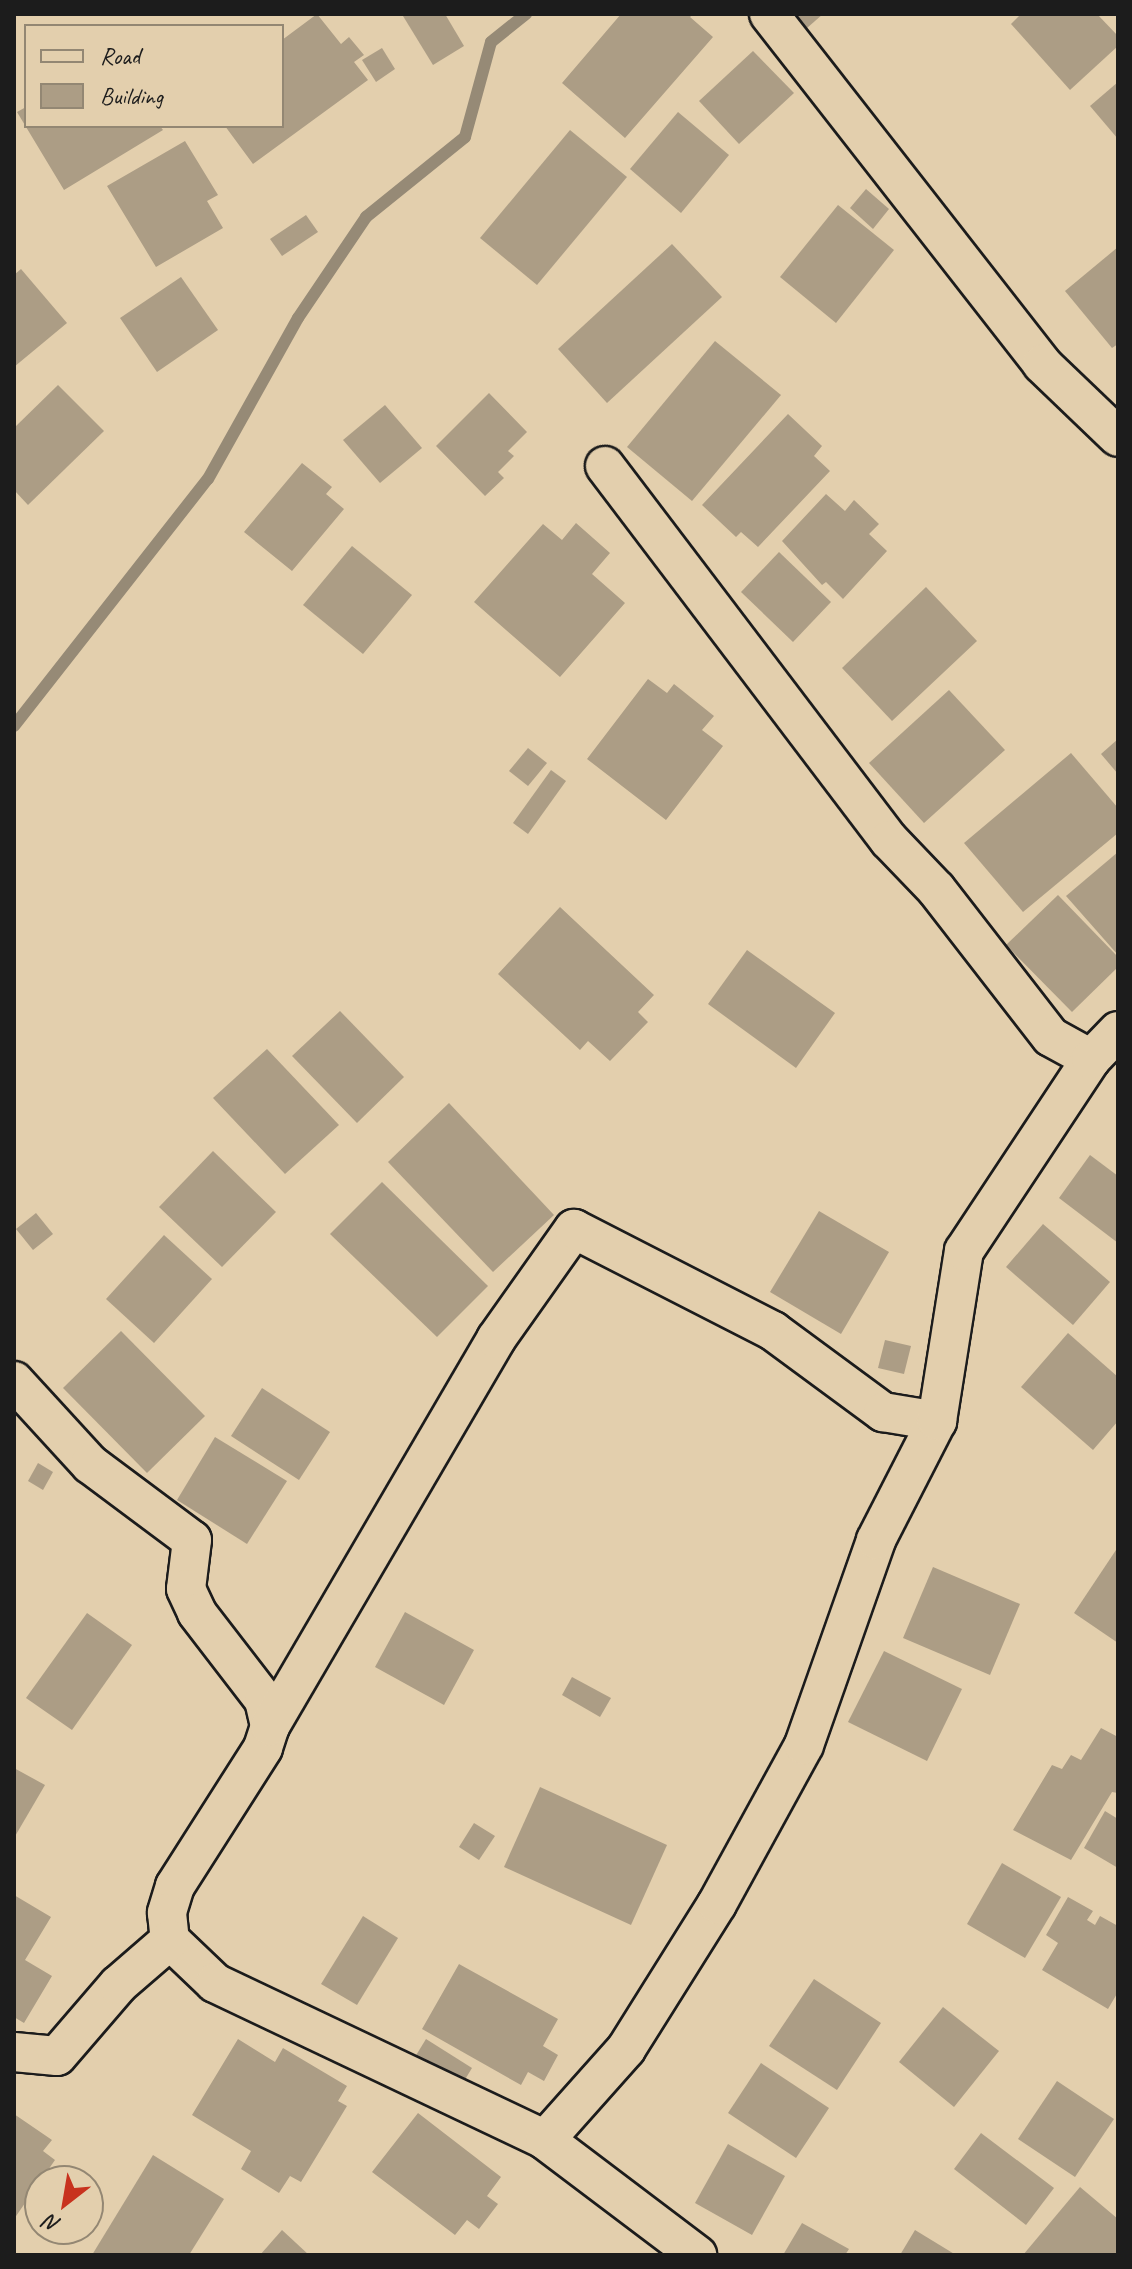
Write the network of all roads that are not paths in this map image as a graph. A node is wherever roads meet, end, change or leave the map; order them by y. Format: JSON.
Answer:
{"nodes":[{"id":1,"x":769,"y":14,"type":"edge"},
{"id":2,"x":1118,"y":437,"type":"edge"},
{"id":3,"x":605,"y":466,"type":"dead end"},
{"id":4,"x":1118,"y":1031,"type":"edge"},
{"id":5,"x":1091,"y":1059,"type":"junction"},
{"id":6,"x":14,"y":1381,"type":"edge"},
{"id":7,"x":937,"y":1421,"type":"junction"},
{"id":8,"x":270,"y":1726,"type":"junction"},
{"id":9,"x":170,"y":1940,"type":"junction"},
{"id":10,"x":14,"y":2052,"type":"edge"},
{"id":11,"x":545,"y":2140,"type":"junction"},
{"id":12,"x":697,"y":2255,"type":"edge"}],
"edges":[{"from":1,"to":2,"type":"street"},
{"from":3,"to":5,"type":"street"},
{"from":4,"to":5,"type":"street"},
{"from":5,"to":7,"type":"street"},
{"from":6,"to":8,"type":"street"},
{"from":7,"to":8,"type":"street"},
{"from":7,"to":11,"type":"street"},
{"from":8,"to":9,"type":"street"},
{"from":9,"to":10,"type":"street"},
{"from":9,"to":11,"type":"street"},
{"from":11,"to":12,"type":"street"}]}
